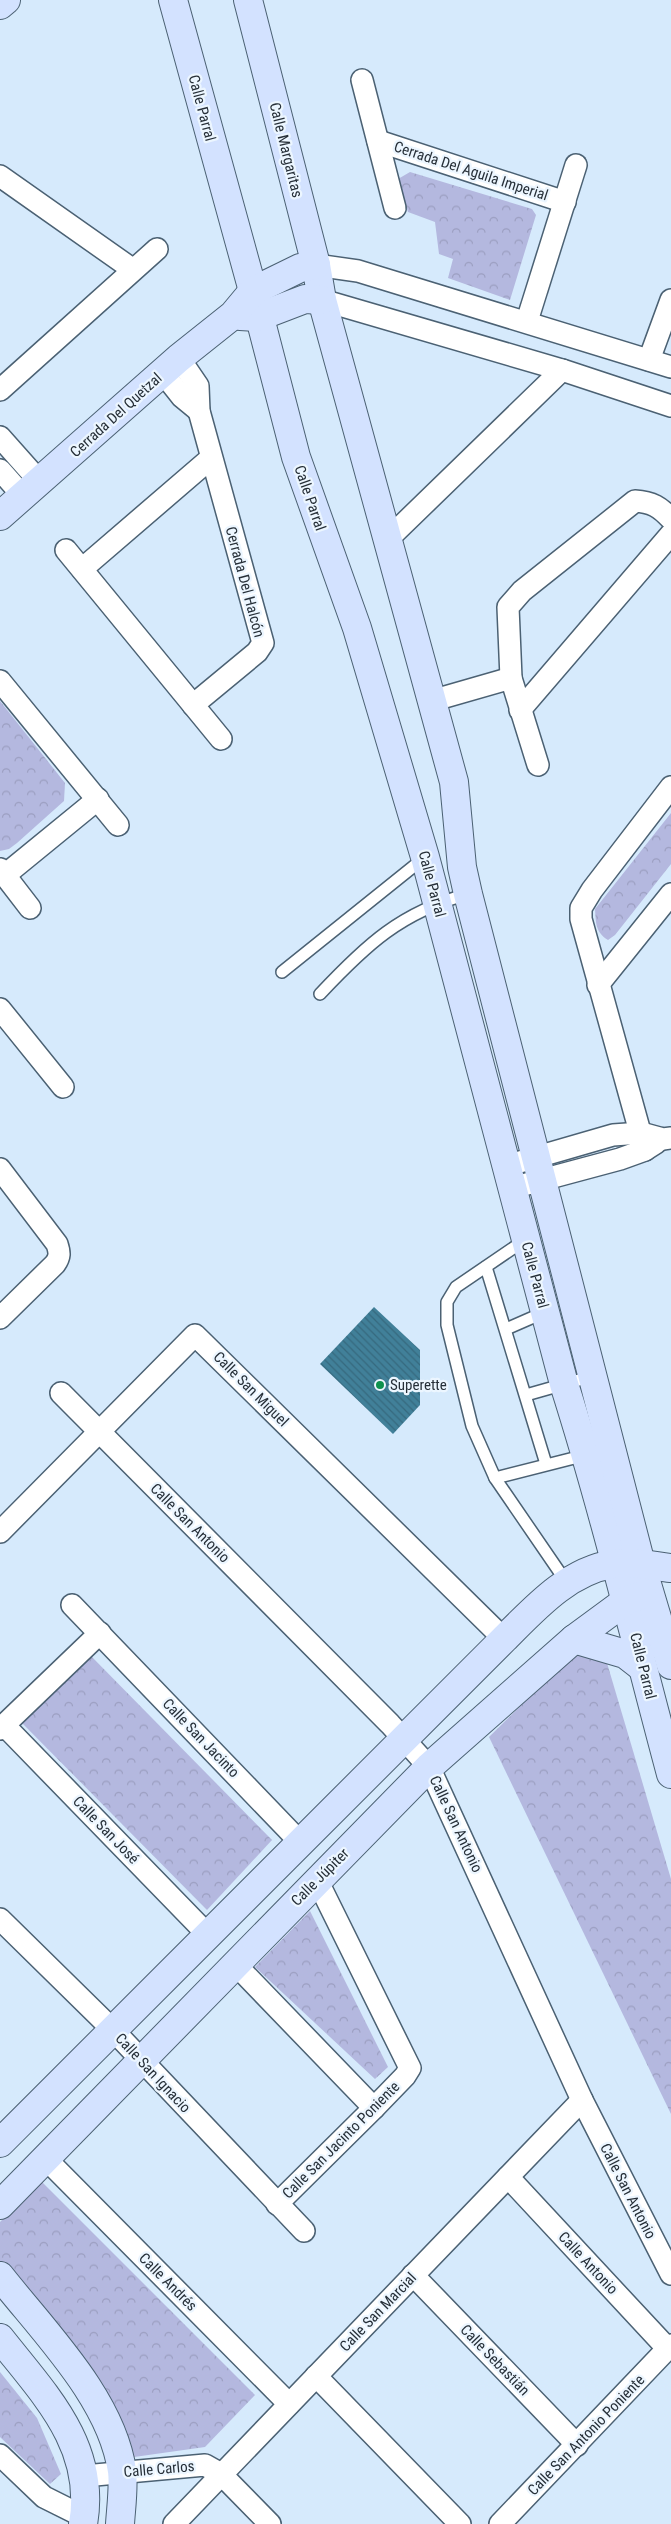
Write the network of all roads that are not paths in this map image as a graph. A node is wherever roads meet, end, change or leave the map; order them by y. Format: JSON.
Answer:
{"nodes":[{"id":1,"x":6,"y":0,"type":"edge"},
{"id":2,"x":172,"y":0,"type":"edge"},
{"id":3,"x":248,"y":0,"type":"edge"},
{"id":4,"x":0,"y":5,"type":"edge"},
{"id":5,"x":362,"y":80,"type":"dead end"},
{"id":6,"x":378,"y":140,"type":"junction"},
{"id":7,"x":576,"y":165,"type":"dead end"},
{"id":8,"x":0,"y":176,"type":"edge"},
{"id":9,"x":565,"y":202,"type":"junction"},
{"id":10,"x":396,"y":208,"type":"dead end"},
{"id":11,"x":156,"y":248,"type":"dead end"},
{"id":12,"x":316,"y":265,"type":"junction"},
{"id":13,"x":132,"y":269,"type":"junction"},
{"id":14,"x":253,"y":291,"type":"junction"},
{"id":15,"x":322,"y":300,"type":"junction"},
{"id":16,"x":671,"y":300,"type":"edge"},
{"id":17,"x":246,"y":316,"type":"junction"},
{"id":18,"x":527,"y":321,"type":"junction"},
{"id":19,"x":649,"y":360,"type":"junction"},
{"id":20,"x":171,"y":365,"type":"junction"},
{"id":21,"x":671,"y":367,"type":"edge"},
{"id":22,"x":562,"y":370,"type":"junction"},
{"id":23,"x":0,"y":390,"type":"edge"},
{"id":24,"x":671,"y":406,"type":"edge"},
{"id":25,"x":0,"y":437,"type":"edge"},
{"id":26,"x":211,"y":458,"type":"junction"},
{"id":27,"x":0,"y":470,"type":"edge"},
{"id":28,"x":32,"y":489,"type":"junction"},
{"id":29,"x":0,"y":516,"type":"edge"},
{"id":30,"x":671,"y":520,"type":"edge"},
{"id":31,"x":671,"y":534,"type":"edge"},
{"id":32,"x":387,"y":540,"type":"junction"},
{"id":33,"x":66,"y":550,"type":"dead end"},
{"id":34,"x":82,"y":569,"type":"junction"},
{"id":35,"x":510,"y":678,"type":"junction"},
{"id":36,"x":0,"y":681,"type":"edge"},
{"id":37,"x":431,"y":701,"type":"junction"},
{"id":38,"x":192,"y":705,"type":"junction"},
{"id":39,"x":520,"y":710,"type":"junction"},
{"id":40,"x":221,"y":739,"type":"dead end"},
{"id":41,"x":538,"y":765,"type":"dead end"},
{"id":42,"x":671,"y":787,"type":"edge"},
{"id":43,"x":98,"y":799,"type":"junction"},
{"id":44,"x":118,"y":825,"type":"dead end"},
{"id":45,"x":425,"y":857,"type":"junction"},
{"id":46,"x":2,"y":872,"type":"edge"},
{"id":47,"x":468,"y":894,"type":"junction"},
{"id":48,"x":671,"y":894,"type":"edge"},
{"id":49,"x":438,"y":902,"type":"junction"},
{"id":50,"x":30,"y":908,"type":"dead end"},
{"id":51,"x":282,"y":972,"type":"dead end"},
{"id":52,"x":598,"y":985,"type":"junction"},
{"id":53,"x":320,"y":994,"type":"dead end"},
{"id":54,"x":0,"y":1009,"type":"edge"},
{"id":55,"x":63,"y":1087,"type":"dead end"},
{"id":56,"x":667,"y":1138,"type":"edge"},
{"id":57,"x":643,"y":1142,"type":"junction"},
{"id":58,"x":0,"y":1169,"type":"edge"},
{"id":59,"x":538,"y":1169,"type":"junction"},
{"id":60,"x":509,"y":1177,"type":"junction"},
{"id":61,"x":525,"y":1240,"type":"junction"},
{"id":62,"x":486,"y":1267,"type":"junction"},
{"id":63,"x":545,"y":1312,"type":"junction"},
{"id":64,"x":0,"y":1318,"type":"edge"},
{"id":65,"x":506,"y":1329,"type":"junction"},
{"id":66,"x":592,"y":1376,"type":"junction"},
{"id":67,"x":564,"y":1384,"type":"junction"},
{"id":68,"x":61,"y":1393,"type":"dead end"},
{"id":69,"x":526,"y":1395,"type":"junction"},
{"id":70,"x":99,"y":1432,"type":"junction"},
{"id":71,"x":586,"y":1455,"type":"junction"},
{"id":72,"x":546,"y":1464,"type":"junction"},
{"id":73,"x":496,"y":1478,"type":"junction"},
{"id":74,"x":0,"y":1532,"type":"edge"},
{"id":75,"x":628,"y":1564,"type":"junction"},
{"id":76,"x":671,"y":1568,"type":"edge"},
{"id":77,"x":567,"y":1583,"type":"junction"},
{"id":78,"x":649,"y":1596,"type":"edge"},
{"id":79,"x":72,"y":1605,"type":"dead end"},
{"id":80,"x":665,"y":1622,"type":"edge"},
{"id":81,"x":100,"y":1633,"type":"junction"},
{"id":82,"x":504,"y":1639,"type":"junction"},
{"id":83,"x":574,"y":1639,"type":"junction"},
{"id":84,"x":671,"y":1665,"type":"edge"},
{"id":85,"x":643,"y":1668,"type":"junction"},
{"id":86,"x":2,"y":1727,"type":"edge"},
{"id":87,"x":405,"y":1740,"type":"junction"},
{"id":88,"x":429,"y":1767,"type":"junction"},
{"id":89,"x":671,"y":1774,"type":"edge"},
{"id":90,"x":301,"y":1843,"type":"junction"},
{"id":91,"x":317,"y":1880,"type":"junction"},
{"id":92,"x":0,"y":1918,"type":"edge"},
{"id":93,"x":208,"y":1936,"type":"junction"},
{"id":94,"x":235,"y":1964,"type":"junction"},
{"id":95,"x":113,"y":2030,"type":"junction"},
{"id":96,"x":141,"y":2060,"type":"junction"},
{"id":97,"x":582,"y":2100,"type":"junction"},
{"id":98,"x":374,"y":2108,"type":"junction"},
{"id":99,"x":0,"y":2143,"type":"edge"},
{"id":100,"x":47,"y":2160,"type":"junction"},
{"id":101,"x":508,"y":2177,"type":"junction"},
{"id":102,"x":277,"y":2204,"type":"junction"},
{"id":103,"x":0,"y":2205,"type":"edge"},
{"id":104,"x":304,"y":2232,"type":"dead end"},
{"id":105,"x":671,"y":2274,"type":"edge"},
{"id":106,"x":413,"y":2275,"type":"junction"},
{"id":107,"x":0,"y":2276,"type":"edge"},
{"id":108,"x":0,"y":2338,"type":"edge"},
{"id":109,"x":669,"y":2347,"type":"edge"},
{"id":110,"x":316,"y":2376,"type":"junction"},
{"id":111,"x":289,"y":2404,"type":"junction"},
{"id":112,"x":577,"y":2444,"type":"junction"},
{"id":113,"x":0,"y":2455,"type":"edge"},
{"id":114,"x":122,"y":2472,"type":"junction"},
{"id":115,"x":221,"y":2474,"type":"junction"},
{"id":116,"x":84,"y":2476,"type":"junction"},
{"id":117,"x":83,"y":2521,"type":"edge"},
{"id":118,"x":120,"y":2524,"type":"edge"},
{"id":119,"x":174,"y":2524,"type":"edge"},
{"id":120,"x":270,"y":2524,"type":"edge"},
{"id":121,"x":460,"y":2524,"type":"edge"},
{"id":122,"x":500,"y":2524,"type":"edge"}],
"edges":[{"from":1,"to":4,"type":"street"},
{"from":2,"to":14,"type":"street","name":"Calle Parral"},
{"from":3,"to":12,"type":"street","name":"Calle Margaritas"},
{"from":5,"to":6,"type":"street","name":"Cerrada Del Aguila Imperial"},
{"from":6,"to":9,"type":"street","name":"Cerrada Del Aguila Imperial"},
{"from":6,"to":10,"type":"street","name":"Cerrada Del Aguila Imperial"},
{"from":7,"to":9,"type":"street","name":"Cerrada Del Aguila Imperial"},
{"from":8,"to":13,"type":"street"},
{"from":9,"to":18,"type":"street","name":"Cerrada Del Aguila Imperial"},
{"from":11,"to":13,"type":"street"},
{"from":12,"to":14,"type":"street"},
{"from":12,"to":15,"type":"street","name":"Calle Margaritas"},
{"from":12,"to":18,"type":"street"},
{"from":13,"to":23,"type":"street"},
{"from":14,"to":17,"type":"street","name":"Calle Parral"},
{"from":15,"to":17,"type":"street","name":"Cerrada Del Quetzal"},
{"from":15,"to":22,"type":"street"},
{"from":15,"to":32,"type":"street","name":"Calle Margaritas"},
{"from":16,"to":19,"type":"street"},
{"from":17,"to":20,"type":"street","name":"Cerrada Del Quetzal"},
{"from":17,"to":45,"type":"street","name":"Calle Parral"},
{"from":18,"to":19,"type":"street"},
{"from":19,"to":21,"type":"street"},
{"from":20,"to":26,"type":"street","name":"Cerrada Del Halcón"},
{"from":20,"to":28,"type":"street","name":"Cerrada Del Quetzal"},
{"from":22,"to":24,"type":"street"},
{"from":22,"to":32,"type":"street"},
{"from":25,"to":28,"type":"street"},
{"from":26,"to":34,"type":"street"},
{"from":26,"to":38,"type":"street","name":"Cerrada Del Halcón"},
{"from":27,"to":28,"type":"street"},
{"from":28,"to":29,"type":"street","name":"Cerrada Del Quetzal"},
{"from":30,"to":35,"type":"street"},
{"from":31,"to":39,"type":"street"},
{"from":32,"to":37,"type":"street","name":"Calle Parral"},
{"from":33,"to":34,"type":"street"},
{"from":34,"to":38,"type":"street"},
{"from":35,"to":37,"type":"street"},
{"from":35,"to":39,"type":"street"},
{"from":36,"to":43,"type":"street"},
{"from":37,"to":47,"type":"street","name":"Calle Parral"},
{"from":38,"to":40,"type":"street"},
{"from":39,"to":41,"type":"street"},
{"from":42,"to":52,"type":"street"},
{"from":43,"to":44,"type":"street"},
{"from":43,"to":46,"type":"street"},
{"from":45,"to":49,"type":"street","name":"Calle Parral"},
{"from":45,"to":51,"type":"lane"},
{"from":46,"to":50,"type":"street"},
{"from":47,"to":49,"type":"lane"},
{"from":47,"to":59,"type":"street","name":"Calle Parral"},
{"from":48,"to":52,"type":"street"},
{"from":49,"to":53,"type":"lane"},
{"from":49,"to":60,"type":"street","name":"Calle Parral"},
{"from":52,"to":57,"type":"street"},
{"from":54,"to":55,"type":"street"},
{"from":56,"to":57,"type":"street"},
{"from":57,"to":59,"type":"street"},
{"from":58,"to":64,"type":"street"},
{"from":59,"to":60,"type":"street"},
{"from":59,"to":66,"type":"street","name":"Calle Parral"},
{"from":60,"to":61,"type":"street","name":"Calle Parral"},
{"from":61,"to":62,"type":"lane"},
{"from":61,"to":63,"type":"street","name":"Calle Parral"},
{"from":62,"to":65,"type":"lane"},
{"from":62,"to":73,"type":"lane"},
{"from":63,"to":65,"type":"lane"},
{"from":63,"to":67,"type":"street","name":"Calle Parral"},
{"from":65,"to":69,"type":"lane"},
{"from":66,"to":67,"type":"lane"},
{"from":66,"to":75,"type":"street","name":"Calle Parral"},
{"from":67,"to":69,"type":"lane"},
{"from":67,"to":71,"type":"street","name":"Calle Parral"},
{"from":68,"to":70,"type":"street","name":"Calle San Antonio"},
{"from":69,"to":72,"type":"lane"},
{"from":70,"to":74,"type":"street","name":"Calle San Miguel"},
{"from":70,"to":82,"type":"street","name":"Calle San Miguel"},
{"from":70,"to":87,"type":"street","name":"Calle San Antonio"},
{"from":71,"to":72,"type":"lane"},
{"from":71,"to":75,"type":"street","name":"Calle Parral"},
{"from":72,"to":73,"type":"lane"},
{"from":73,"to":77,"type":"lane"},
{"from":75,"to":76,"type":"street"},
{"from":75,"to":77,"type":"street"},
{"from":75,"to":78,"type":"street","name":"Calle Parral"},
{"from":77,"to":82,"type":"street"},
{"from":78,"to":80,"type":"street","name":"Calle Parral"},
{"from":78,"to":83,"type":"street","name":"Calle Júpiter"},
{"from":78,"to":85,"type":"street","name":"Calle Parral"},
{"from":79,"to":81,"type":"street","name":"Calle San Jacinto"},
{"from":80,"to":84,"type":"street","name":"Calle Parral"},
{"from":81,"to":86,"type":"street"},
{"from":81,"to":90,"type":"street","name":"Calle San Jacinto"},
{"from":82,"to":87,"type":"street"},
{"from":83,"to":85,"type":"street"},
{"from":83,"to":88,"type":"street","name":"Calle Júpiter"},
{"from":85,"to":89,"type":"street","name":"Calle Parral"},
{"from":86,"to":93,"type":"street","name":"Calle San José"},
{"from":87,"to":88,"type":"street","name":"Calle San Antonio"},
{"from":87,"to":90,"type":"street"},
{"from":88,"to":91,"type":"street","name":"Calle Júpiter"},
{"from":88,"to":97,"type":"street","name":"Calle San Antonio"},
{"from":90,"to":93,"type":"street"},
{"from":91,"to":94,"type":"street","name":"Calle Júpiter"},
{"from":91,"to":98,"type":"street","name":"Calle San Jacinto Poniente"},
{"from":92,"to":95,"type":"street","name":"Calle San Ignacio"},
{"from":93,"to":95,"type":"street"},
{"from":94,"to":96,"type":"street","name":"Calle Júpiter"},
{"from":94,"to":98,"type":"street"},
{"from":95,"to":96,"type":"street","name":"Calle San Ignacio"},
{"from":95,"to":99,"type":"street"},
{"from":96,"to":100,"type":"street","name":"Calle Júpiter"},
{"from":96,"to":102,"type":"street","name":"Calle San Ignacio"},
{"from":97,"to":101,"type":"street","name":"Calle San Marcial"},
{"from":97,"to":105,"type":"street","name":"Calle San Antonio"},
{"from":98,"to":102,"type":"street","name":"Calle San Jacinto Poniente"},
{"from":100,"to":103,"type":"street","name":"Calle Júpiter"},
{"from":100,"to":111,"type":"street","name":"Calle Andrés"},
{"from":101,"to":106,"type":"street","name":"Calle San Marcial"},
{"from":101,"to":109,"type":"street","name":"Calle Antonio"},
{"from":102,"to":104,"type":"street","name":"Calle San Ignacio"},
{"from":106,"to":110,"type":"street","name":"Calle San Marcial"},
{"from":106,"to":112,"type":"street","name":"Calle Sebastián"},
{"from":107,"to":114,"type":"street"},
{"from":108,"to":116,"type":"street"},
{"from":109,"to":112,"type":"street","name":"Calle San Antonio Poniente"},
{"from":110,"to":111,"type":"street","name":"Calle San Marcial"},
{"from":110,"to":121,"type":"street"},
{"from":111,"to":115,"type":"street","name":"Calle San Marcial"},
{"from":112,"to":122,"type":"street","name":"Calle San Antonio Poniente"},
{"from":113,"to":117,"type":"street"},
{"from":114,"to":115,"type":"street","name":"Calle Carlos"},
{"from":114,"to":116,"type":"street","name":"Calle Carlos"},
{"from":114,"to":118,"type":"street"},
{"from":115,"to":119,"type":"street","name":"Calle San Marcial"},
{"from":115,"to":120,"type":"street","name":"Calle Carlos"},
{"from":116,"to":117,"type":"street"}]}
